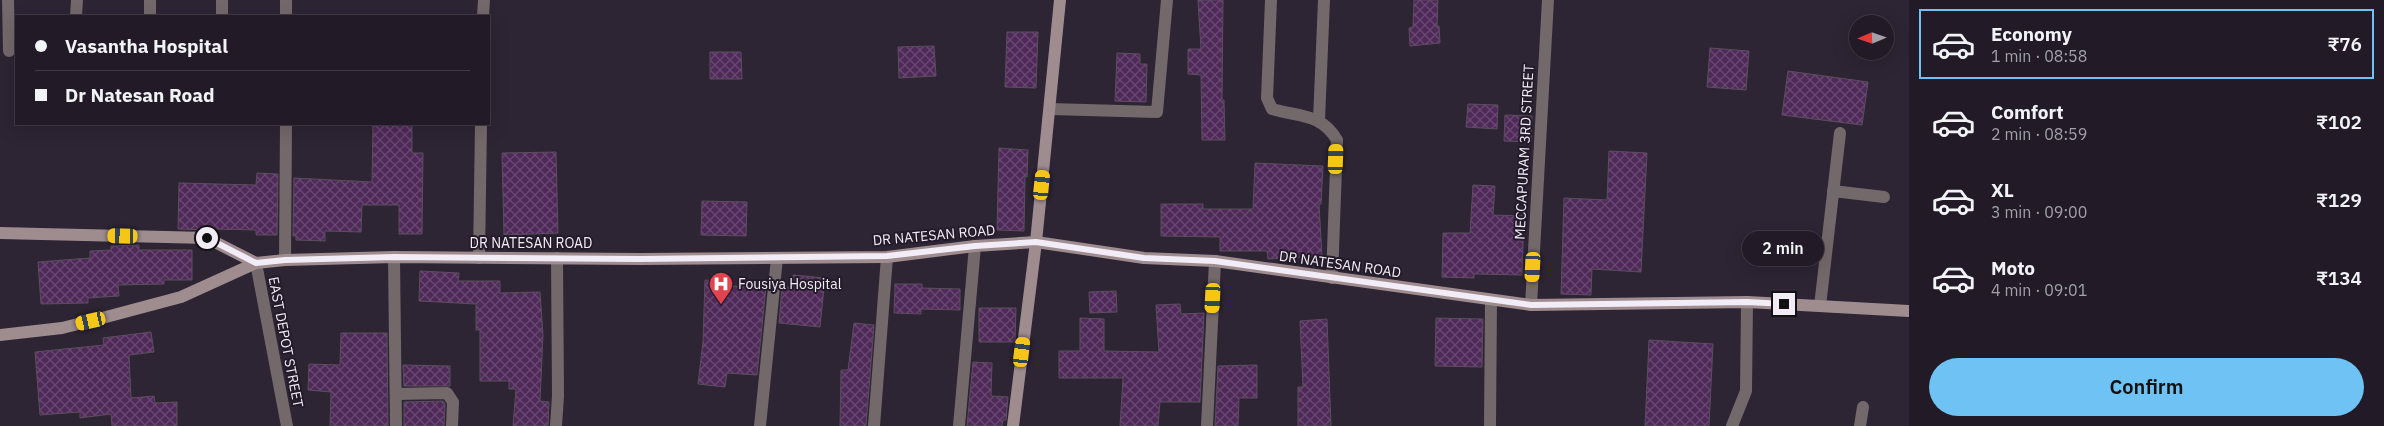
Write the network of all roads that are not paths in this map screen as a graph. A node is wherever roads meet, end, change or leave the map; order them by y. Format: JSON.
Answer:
{"nodes":[{"id":1,"x":8,"y":0,"type":"edge"},
{"id":2,"x":77,"y":0,"type":"edge"},
{"id":3,"x":150,"y":0,"type":"edge"},
{"id":4,"x":222,"y":0,"type":"edge"},
{"id":5,"x":286,"y":0,"type":"edge"},
{"id":6,"x":484,"y":0,"type":"edge"},
{"id":7,"x":1060,"y":0,"type":"edge"},
{"id":8,"x":1167,"y":0,"type":"edge"},
{"id":9,"x":1271,"y":0,"type":"edge"},
{"id":10,"x":1324,"y":0,"type":"edge"},
{"id":11,"x":1548,"y":0,"type":"edge"},
{"id":12,"x":76,"y":15,"type":"edge"},
{"id":13,"x":150,"y":15,"type":"edge"},
{"id":14,"x":222,"y":15,"type":"edge"},
{"id":15,"x":286,"y":15,"type":"edge"},
{"id":16,"x":483,"y":15,"type":"edge"},
{"id":17,"x":8,"y":51,"type":"edge"},
{"id":18,"x":1050,"y":108,"type":"junction"},
{"id":19,"x":1319,"y":120,"type":"junction"},
{"id":20,"x":286,"y":125,"type":"edge"},
{"id":21,"x":481,"y":125,"type":"edge"},
{"id":22,"x":1840,"y":133,"type":"dead end"},
{"id":23,"x":1833,"y":191,"type":"junction"},
{"id":24,"x":1884,"y":197,"type":"dead end"},
{"id":25,"x":0,"y":233,"type":"edge"},
{"id":26,"x":1036,"y":242,"type":"junction"},
{"id":27,"x":975,"y":246,"type":"junction"},
{"id":28,"x":887,"y":256,"type":"junction"},
{"id":29,"x":394,"y":257,"type":"junction"},
{"id":30,"x":479,"y":258,"type":"junction"},
{"id":31,"x":557,"y":258,"type":"junction"},
{"id":32,"x":777,"y":258,"type":"junction"},
{"id":33,"x":285,"y":260,"type":"junction"},
{"id":34,"x":1215,"y":261,"type":"junction"},
{"id":35,"x":256,"y":263,"type":"junction"},
{"id":36,"x":1332,"y":278,"type":"junction"},
{"id":37,"x":1491,"y":300,"type":"junction"},
{"id":38,"x":1747,"y":302,"type":"junction"},
{"id":39,"x":1531,"y":305,"type":"junction"},
{"id":40,"x":1820,"y":306,"type":"junction"},
{"id":41,"x":1909,"y":311,"type":"edge"},
{"id":42,"x":0,"y":335,"type":"edge"},
{"id":43,"x":396,"y":394,"type":"junction"},
{"id":44,"x":1863,"y":407,"type":"dead end"},
{"id":45,"x":286,"y":426,"type":"edge"},
{"id":46,"x":396,"y":426,"type":"edge"},
{"id":47,"x":452,"y":426,"type":"edge"},
{"id":48,"x":556,"y":426,"type":"edge"},
{"id":49,"x":760,"y":426,"type":"edge"},
{"id":50,"x":874,"y":426,"type":"edge"},
{"id":51,"x":959,"y":426,"type":"edge"},
{"id":52,"x":1013,"y":426,"type":"edge"},
{"id":53,"x":1207,"y":426,"type":"edge"},
{"id":54,"x":1490,"y":426,"type":"edge"},
{"id":55,"x":1732,"y":426,"type":"edge"},
{"id":56,"x":1860,"y":426,"type":"edge"}],
"edges":[{"from":1,"to":17,"type":"street"},
{"from":2,"to":12,"type":"street"},
{"from":3,"to":13,"type":"street"},
{"from":4,"to":14,"type":"street"},
{"from":5,"to":15,"type":"street"},
{"from":6,"to":16,"type":"street"},
{"from":7,"to":18,"type":"main road"},
{"from":8,"to":18,"type":"street"},
{"from":9,"to":19,"type":"street"},
{"from":10,"to":19,"type":"street"},
{"from":11,"to":39,"type":"street","name":"MECCAPURAM 3RD STREET"},
{"from":18,"to":26,"type":"main road"},
{"from":19,"to":36,"type":"street"},
{"from":20,"to":33,"type":"street"},
{"from":21,"to":30,"type":"street"},
{"from":22,"to":23,"type":"street"},
{"from":23,"to":24,"type":"street"},
{"from":23,"to":40,"type":"street"},
{"from":25,"to":35,"type":"main road"},
{"from":26,"to":27,"type":"main road","name":"DR NATESAN ROAD"},
{"from":26,"to":34,"type":"main road","name":"DR NATESAN ROAD"},
{"from":26,"to":52,"type":"main road"},
{"from":27,"to":28,"type":"main road","name":"DR NATESAN ROAD"},
{"from":27,"to":51,"type":"street"},
{"from":28,"to":32,"type":"main road","name":"DR NATESAN ROAD"},
{"from":28,"to":50,"type":"street"},
{"from":29,"to":30,"type":"main road","name":"DR NATESAN ROAD"},
{"from":29,"to":33,"type":"main road","name":"DR NATESAN ROAD"},
{"from":29,"to":43,"type":"street"},
{"from":30,"to":31,"type":"main road","name":"DR NATESAN ROAD"},
{"from":31,"to":32,"type":"main road","name":"DR NATESAN ROAD"},
{"from":31,"to":48,"type":"street"},
{"from":32,"to":49,"type":"street"},
{"from":33,"to":35,"type":"main road","name":"DR NATESAN ROAD"},
{"from":34,"to":36,"type":"main road","name":"DR NATESAN ROAD"},
{"from":34,"to":53,"type":"street"},
{"from":35,"to":42,"type":"main road","name":"DR NATESAN ROAD"},
{"from":35,"to":45,"type":"street","name":"EAST DEPOT STREET"},
{"from":36,"to":37,"type":"main road","name":"DR NATESAN ROAD"},
{"from":37,"to":39,"type":"main road","name":"DR NATESAN ROAD"},
{"from":37,"to":54,"type":"street"},
{"from":38,"to":39,"type":"main road","name":"DR NATESAN ROAD"},
{"from":38,"to":40,"type":"main road","name":"DR NATESAN ROAD"},
{"from":38,"to":55,"type":"street"},
{"from":40,"to":41,"type":"main road","name":"DR NATESAN ROAD"},
{"from":43,"to":46,"type":"street"},
{"from":43,"to":47,"type":"street"},
{"from":44,"to":56,"type":"street"}]}
